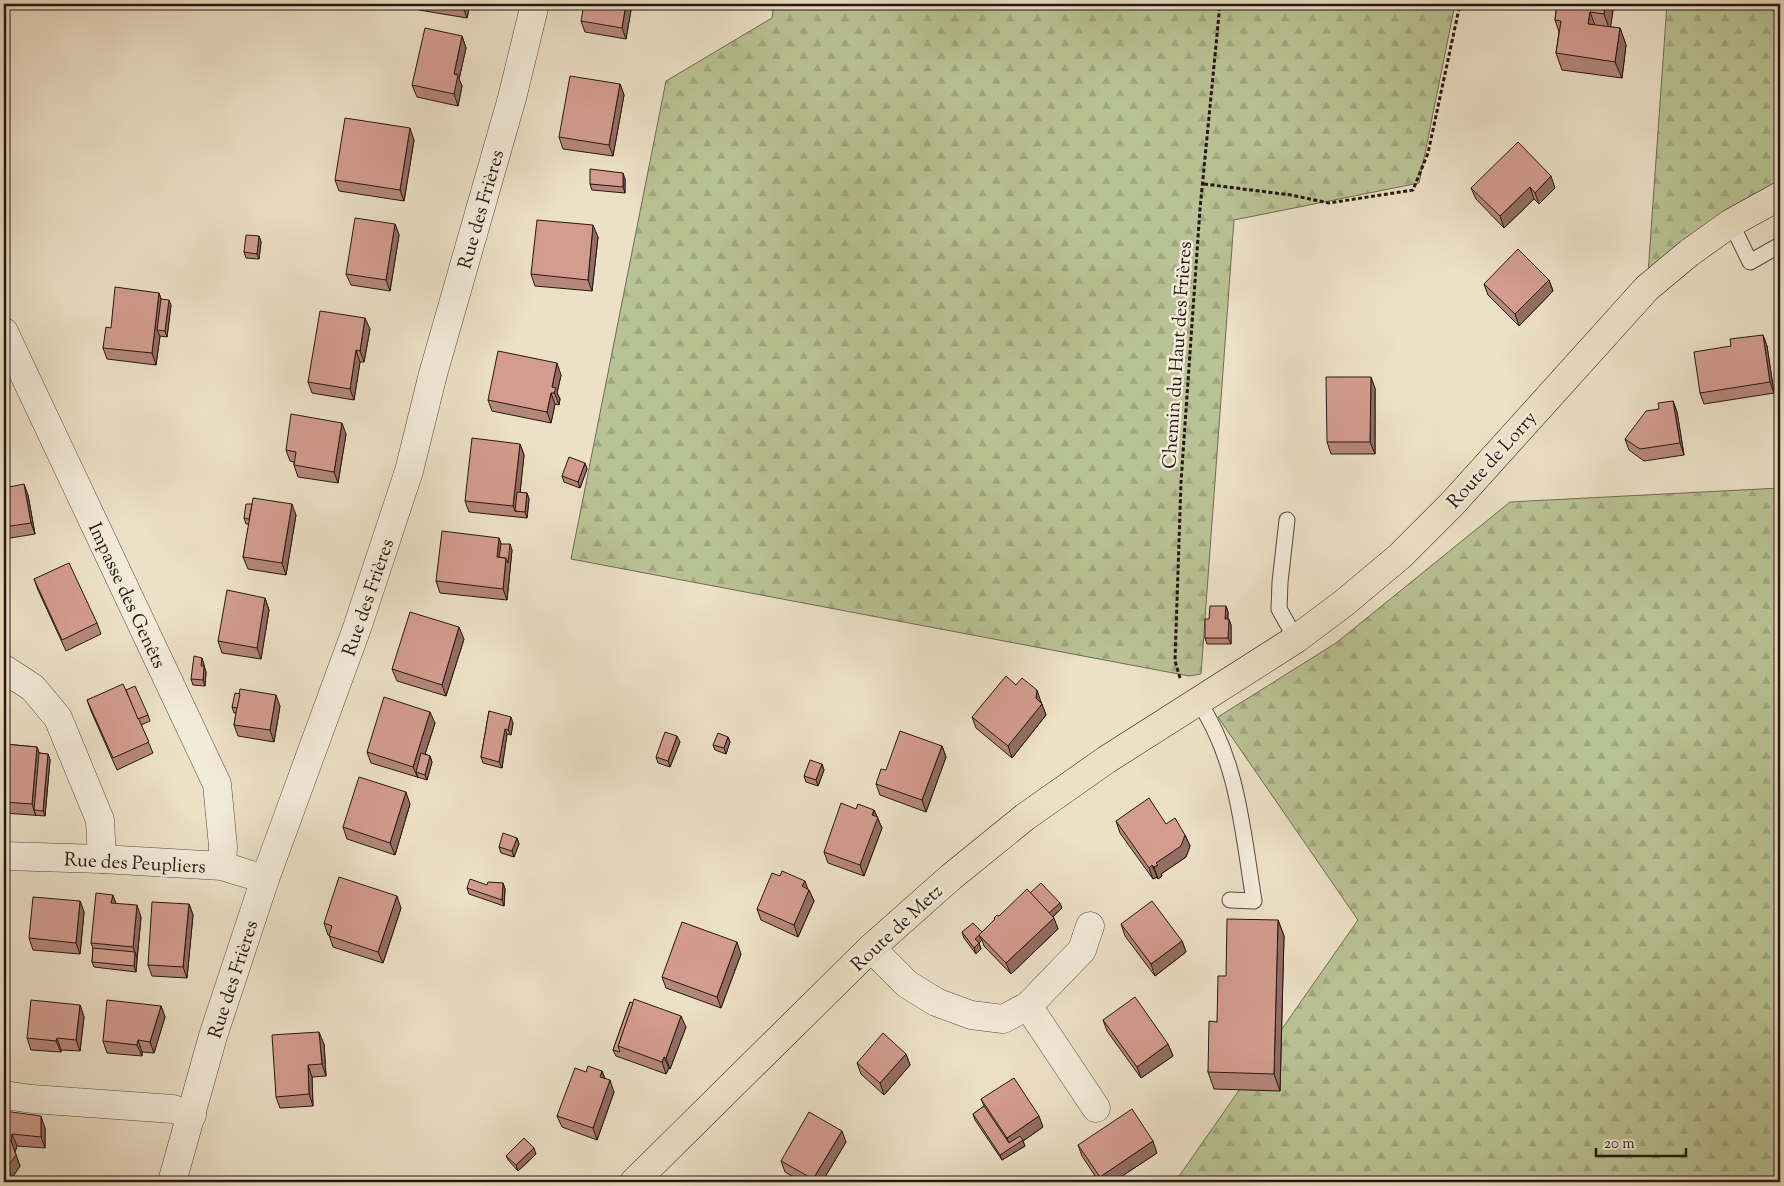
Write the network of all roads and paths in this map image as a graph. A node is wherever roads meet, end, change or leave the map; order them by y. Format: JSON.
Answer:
{"nodes":[{"id":1,"x":535,"y":4,"type":"edge"},
{"id":2,"x":1220,"y":4,"type":"edge"},
{"id":3,"x":1460,"y":4,"type":"edge"},
{"id":4,"x":1204,"y":184,"type":"junction"},
{"id":5,"x":1780,"y":196,"type":"edge"},
{"id":6,"x":1731,"y":223,"type":"junction"},
{"id":7,"x":1780,"y":245,"type":"edge"},
{"id":8,"x":4,"y":332,"type":"edge"},
{"id":9,"x":1288,"y":520,"type":"dead end"},
{"id":10,"x":1296,"y":639,"type":"junction"},
{"id":11,"x":4,"y":669,"type":"edge"},
{"id":12,"x":1193,"y":704,"type":"junction"},
{"id":13,"x":4,"y":856,"type":"edge"},
{"id":14,"x":102,"y":858,"type":"junction"},
{"id":15,"x":222,"y":866,"type":"junction"},
{"id":16,"x":265,"y":879,"type":"junction"},
{"id":17,"x":1230,"y":900,"type":"dead end"},
{"id":18,"x":1090,"y":926,"type":"dead end"},
{"id":19,"x":871,"y":948,"type":"junction"},
{"id":20,"x":1028,"y":1006,"type":"junction"},
{"id":21,"x":4,"y":1095,"type":"edge"},
{"id":22,"x":1096,"y":1108,"type":"dead end"},
{"id":23,"x":192,"y":1115,"type":"junction"},
{"id":24,"x":646,"y":1178,"type":"edge"},
{"id":25,"x":172,"y":1182,"type":"edge"}],
"edges":[{"from":1,"to":16,"type":"street","name":"Rue des Frières"},
{"from":2,"to":4,"type":"path","name":"Chemin du Haut des Frières"},
{"from":3,"to":4,"type":"path"},
{"from":4,"to":12,"type":"path","name":"Chemin du Haut des Frières"},
{"from":5,"to":6,"type":"main road","name":"Route de Lorry"},
{"from":6,"to":7,"type":"lane"},
{"from":6,"to":10,"type":"main road","name":"Route de Lorry"},
{"from":8,"to":15,"type":"street","name":"Impasse des Genêts"},
{"from":9,"to":10,"type":"lane"},
{"from":10,"to":12,"type":"main road","name":"Route de Lorry"},
{"from":11,"to":14,"type":"street"},
{"from":12,"to":17,"type":"lane"},
{"from":12,"to":19,"type":"main road","name":"Route de Metz"},
{"from":13,"to":14,"type":"street","name":"Rue des Peupliers"},
{"from":14,"to":15,"type":"street","name":"Rue des Peupliers"},
{"from":15,"to":16,"type":"street","name":"Rue des Peupliers"},
{"from":16,"to":23,"type":"street","name":"Rue des Frières"},
{"from":18,"to":20,"type":"street"},
{"from":19,"to":20,"type":"street"},
{"from":19,"to":24,"type":"main road","name":"Route de Metz"},
{"from":20,"to":22,"type":"street"},
{"from":21,"to":23,"type":"street"},
{"from":23,"to":25,"type":"street","name":"Rue des Frières"}]}
